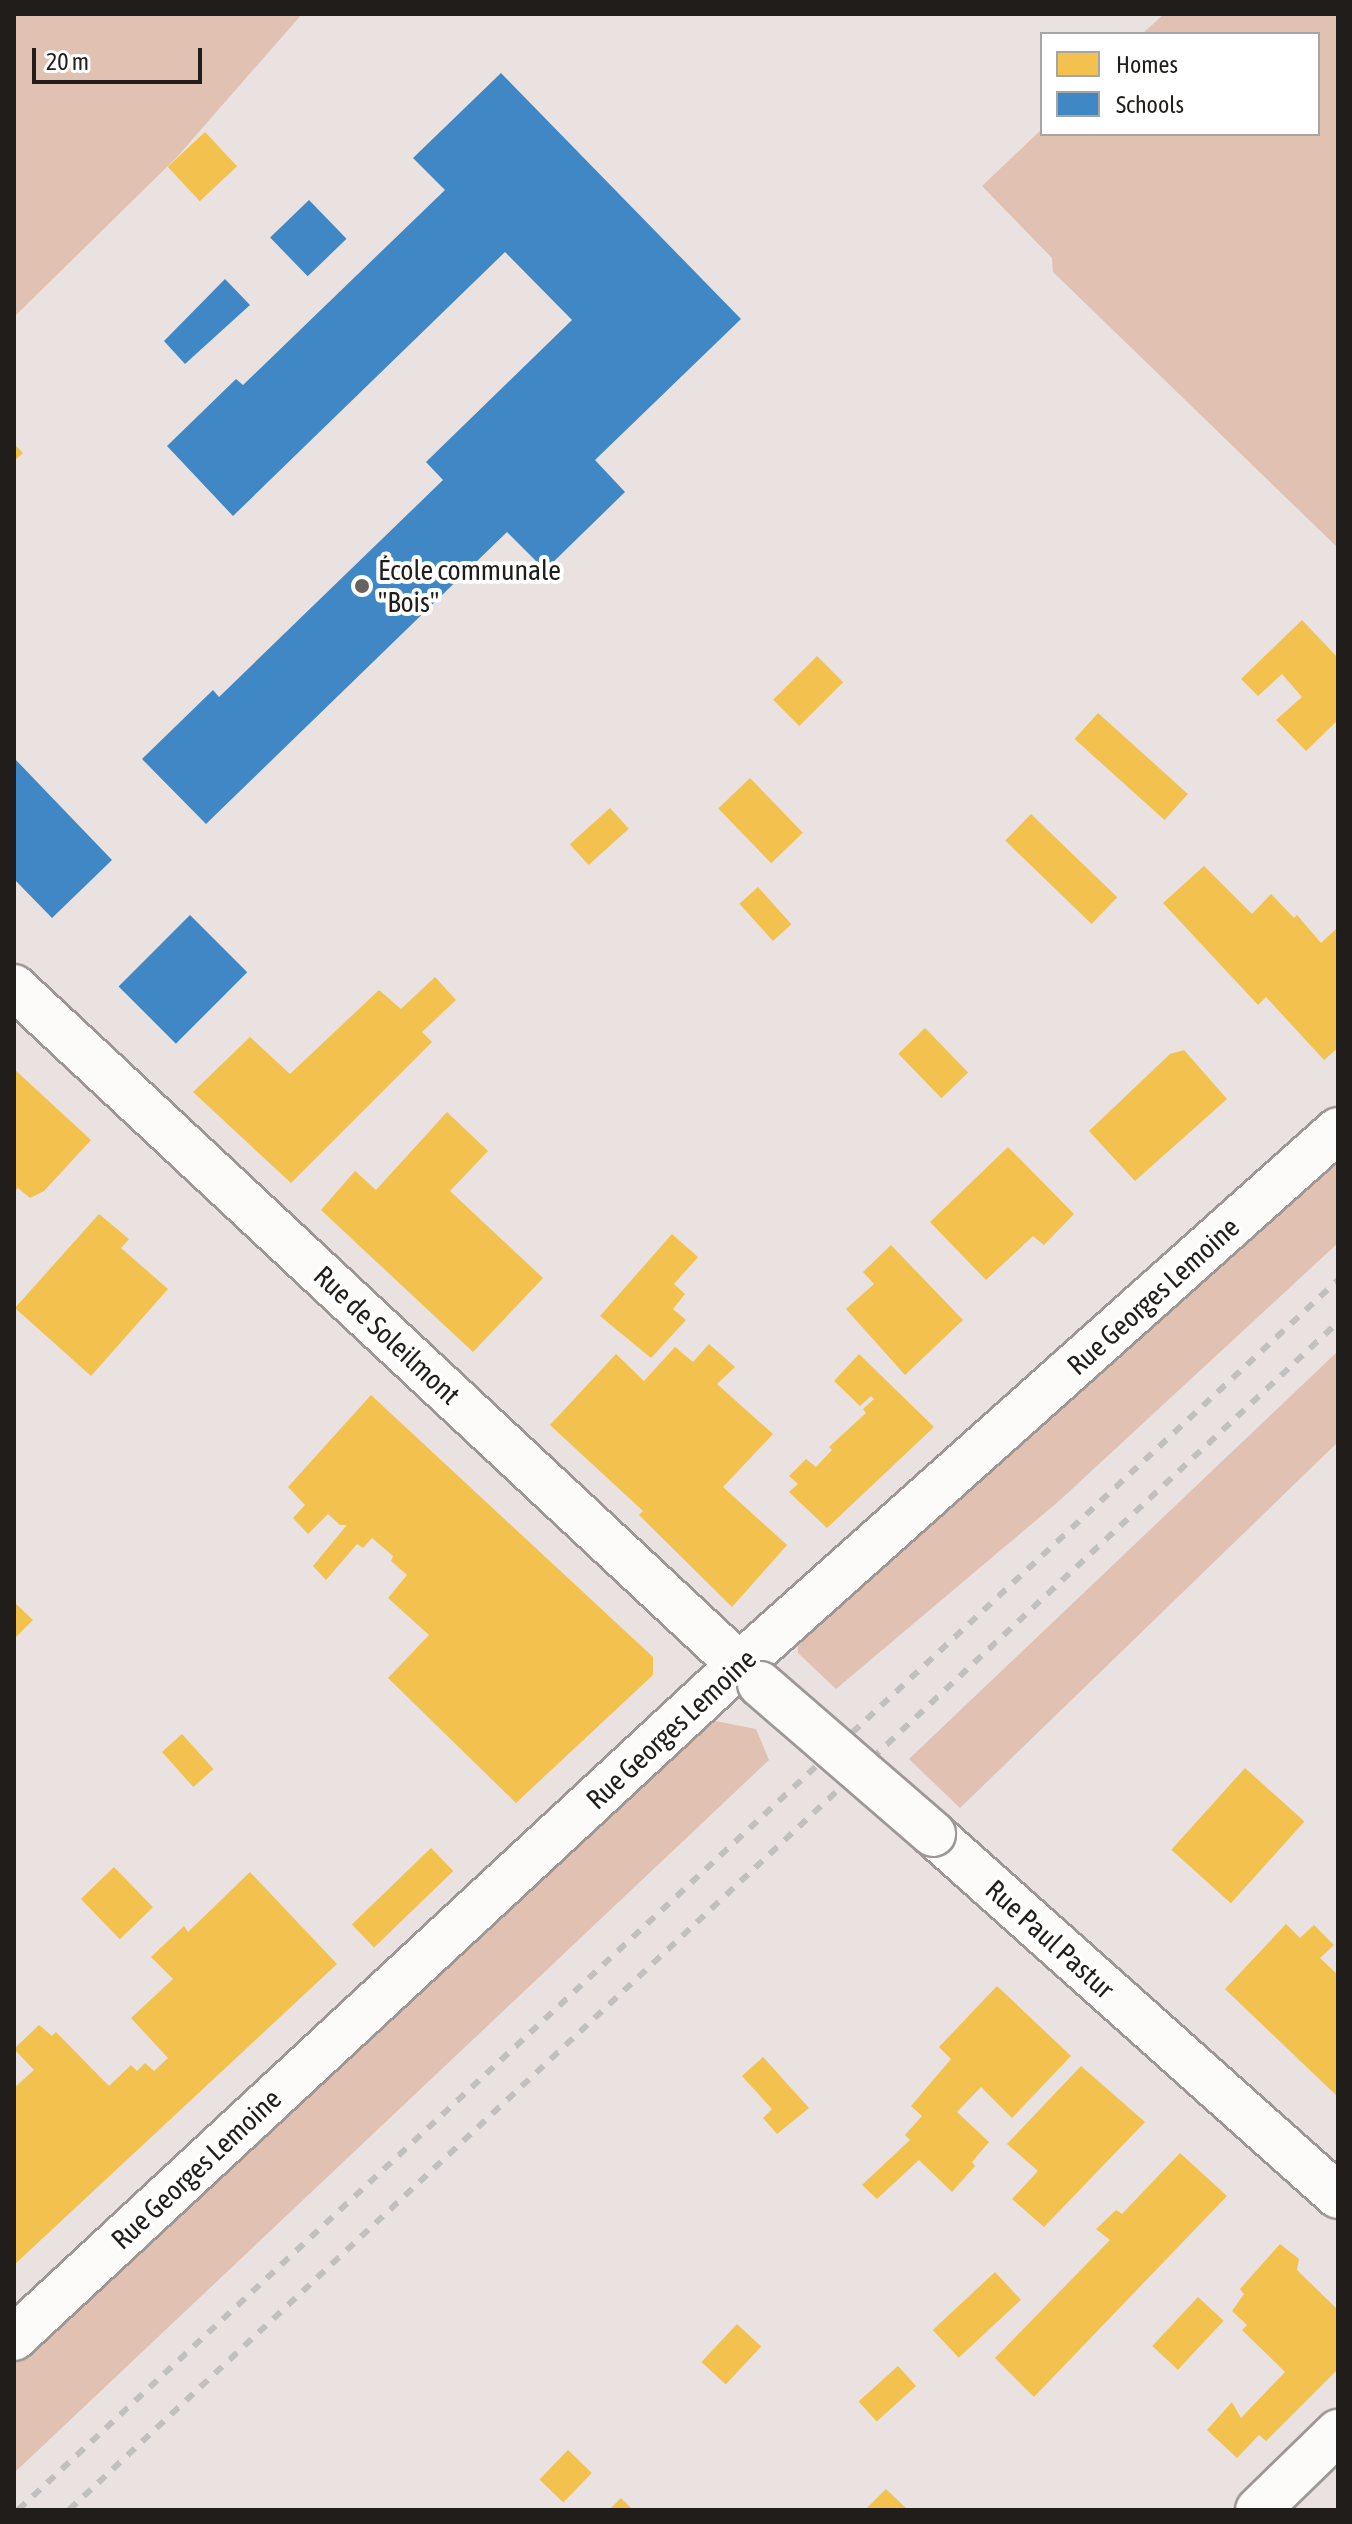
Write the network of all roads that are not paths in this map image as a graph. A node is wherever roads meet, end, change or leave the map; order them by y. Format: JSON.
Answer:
{"nodes":[{"id":1,"x":14,"y":987,"type":"edge"},
{"id":2,"x":1338,"y":1130,"type":"edge"},
{"id":3,"x":749,"y":1675,"type":"junction"},
{"id":4,"x":1338,"y":2196,"type":"edge"},
{"id":5,"x":14,"y":2338,"type":"edge"},
{"id":6,"x":1338,"y":2432,"type":"edge"},
{"id":7,"x":1258,"y":2510,"type":"edge"}],
"edges":[{"from":1,"to":3,"type":"street","name":"Rue de Soleilmont"},
{"from":2,"to":3,"type":"street","name":"Rue Georges Lemoine"},
{"from":3,"to":4,"type":"street","name":"Rue Paul Pastur","bridge":true},
{"from":3,"to":5,"type":"street","name":"Rue Georges Lemoine"},
{"from":6,"to":7,"type":"street"}]}
